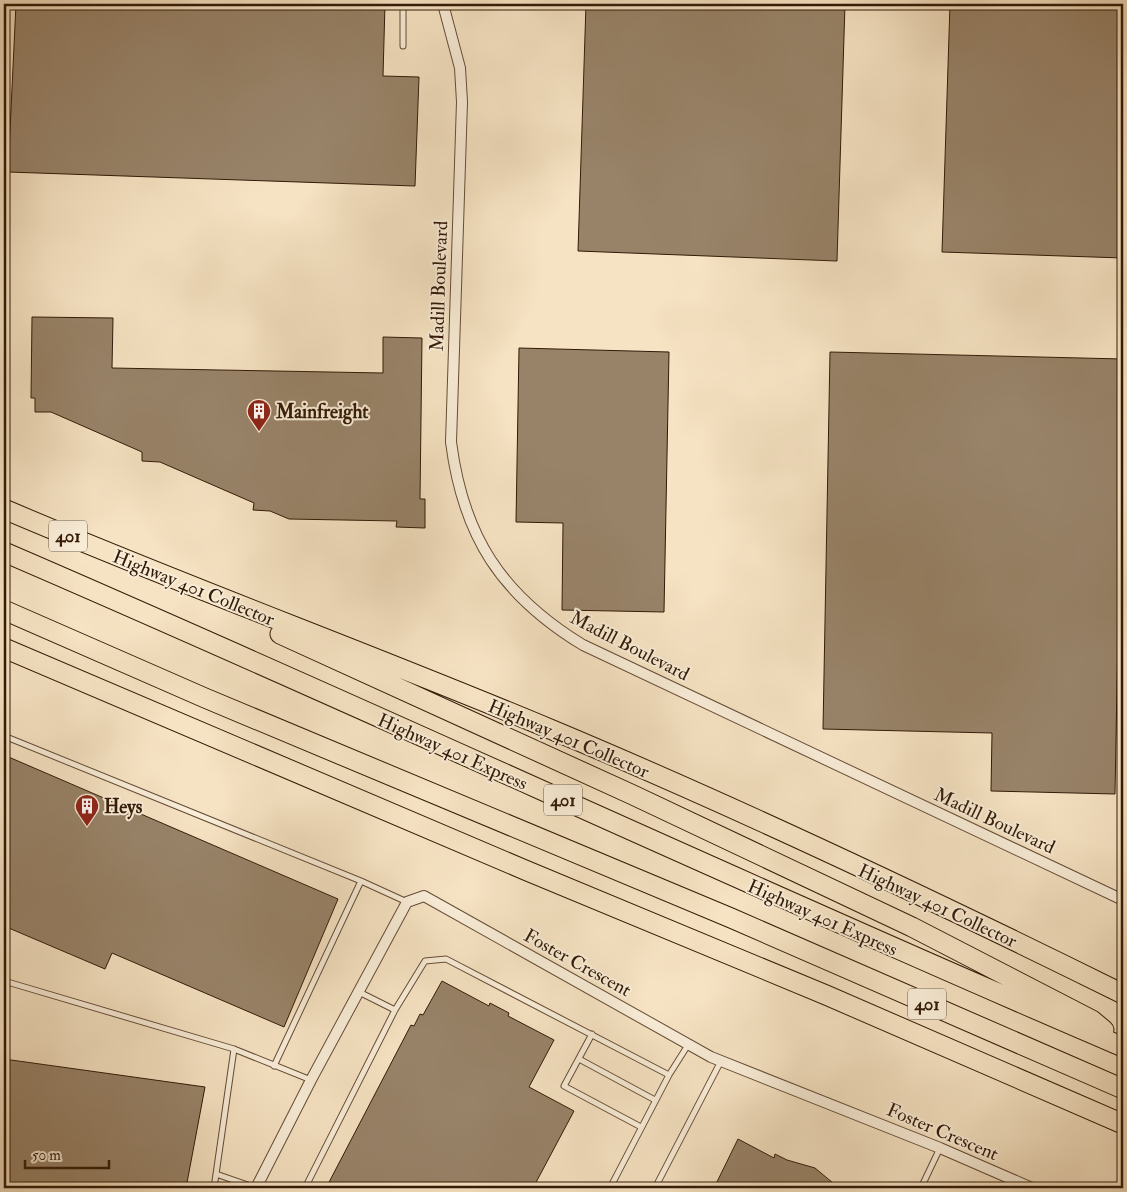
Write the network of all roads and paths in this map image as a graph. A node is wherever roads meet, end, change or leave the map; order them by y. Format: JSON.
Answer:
{"nodes":[{"id":1,"x":403,"y":4,"type":"edge"},
{"id":2,"x":443,"y":4,"type":"edge"},
{"id":3,"x":403,"y":46,"type":"dead end"},
{"id":4,"x":4,"y":509,"type":"edge"},
{"id":5,"x":4,"y":552,"type":"edge"},
{"id":6,"x":132,"y":564,"type":"junction"},
{"id":7,"x":4,"y":610,"type":"edge"},
{"id":8,"x":4,"y":648,"type":"edge"},
{"id":9,"x":4,"y":736,"type":"edge"},
{"id":10,"x":361,"y":881,"type":"junction"},
{"id":11,"x":1123,"y":900,"type":"edge"},
{"id":12,"x":407,"y":902,"type":"junction"},
{"id":13,"x":1033,"y":949,"type":"junction"},
{"id":14,"x":4,"y":981,"type":"edge"},
{"id":15,"x":1123,"y":984,"type":"edge"},
{"id":16,"x":359,"y":992,"type":"junction"},
{"id":17,"x":1123,"y":994,"type":"edge"},
{"id":18,"x":395,"y":1010,"type":"junction"},
{"id":19,"x":592,"y":1034,"type":"junction"},
{"id":20,"x":688,"y":1044,"type":"junction"},
{"id":21,"x":1123,"y":1046,"type":"edge"},
{"id":22,"x":234,"y":1050,"type":"junction"},
{"id":23,"x":579,"y":1059,"type":"junction"},
{"id":24,"x":721,"y":1060,"type":"junction"},
{"id":25,"x":274,"y":1066,"type":"junction"},
{"id":26,"x":669,"y":1075,"type":"junction"},
{"id":27,"x":311,"y":1080,"type":"junction"},
{"id":28,"x":1123,"y":1089,"type":"edge"},
{"id":29,"x":655,"y":1100,"type":"junction"},
{"id":30,"x":1123,"y":1124,"type":"edge"},
{"id":31,"x":641,"y":1127,"type":"junction"},
{"id":32,"x":940,"y":1148,"type":"junction"},
{"id":33,"x":216,"y":1174,"type":"junction"},
{"id":34,"x":214,"y":1188,"type":"edge"},
{"id":35,"x":257,"y":1188,"type":"edge"},
{"id":36,"x":305,"y":1188,"type":"edge"},
{"id":37,"x":610,"y":1188,"type":"edge"},
{"id":38,"x":655,"y":1188,"type":"edge"},
{"id":39,"x":921,"y":1188,"type":"edge"},
{"id":40,"x":1032,"y":1188,"type":"edge"}],
"edges":[{"from":1,"to":3,"type":"lane"},
{"from":2,"to":11,"type":"street","name":"Madill Boulevard"},
{"from":4,"to":6,"type":"highway","name":"Highway 401 Collector","number":"401"},
{"from":5,"to":21,"type":"highway","name":"Highway 401 Express","number":"401"},
{"from":6,"to":13,"type":"highway","name":"Highway 401 Collector","number":"401"},
{"from":6,"to":21,"type":"highway"},
{"from":7,"to":28,"type":"highway","name":"Highway 401 Express","number":"401"},
{"from":8,"to":30,"type":"highway","number":"401"},
{"from":9,"to":10,"type":"lane"},
{"from":10,"to":12,"type":"lane"},
{"from":10,"to":25,"type":"lane"},
{"from":12,"to":16,"type":"street"},
{"from":12,"to":20,"type":"street","name":"Foster Crescent"},
{"from":13,"to":15,"type":"highway"},
{"from":13,"to":17,"type":"highway","name":"Highway 401 Collector","number":"401"},
{"from":14,"to":22,"type":"lane"},
{"from":16,"to":18,"type":"lane"},
{"from":16,"to":27,"type":"street"},
{"from":18,"to":19,"type":"lane"},
{"from":18,"to":36,"type":"lane"},
{"from":19,"to":23,"type":"lane"},
{"from":19,"to":26,"type":"lane"},
{"from":20,"to":24,"type":"street","name":"Foster Crescent"},
{"from":20,"to":26,"type":"lane"},
{"from":22,"to":25,"type":"lane"},
{"from":22,"to":33,"type":"lane"},
{"from":23,"to":29,"type":"lane"},
{"from":23,"to":31,"type":"lane"},
{"from":24,"to":32,"type":"street","name":"Foster Crescent"},
{"from":24,"to":38,"type":"lane"},
{"from":25,"to":27,"type":"lane"},
{"from":26,"to":29,"type":"lane"},
{"from":27,"to":35,"type":"street"},
{"from":29,"to":31,"type":"lane"},
{"from":31,"to":37,"type":"lane"},
{"from":32,"to":39,"type":"lane"},
{"from":32,"to":40,"type":"street","name":"Foster Crescent"},
{"from":33,"to":34,"type":"lane"},
{"from":33,"to":35,"type":"lane"}]}
